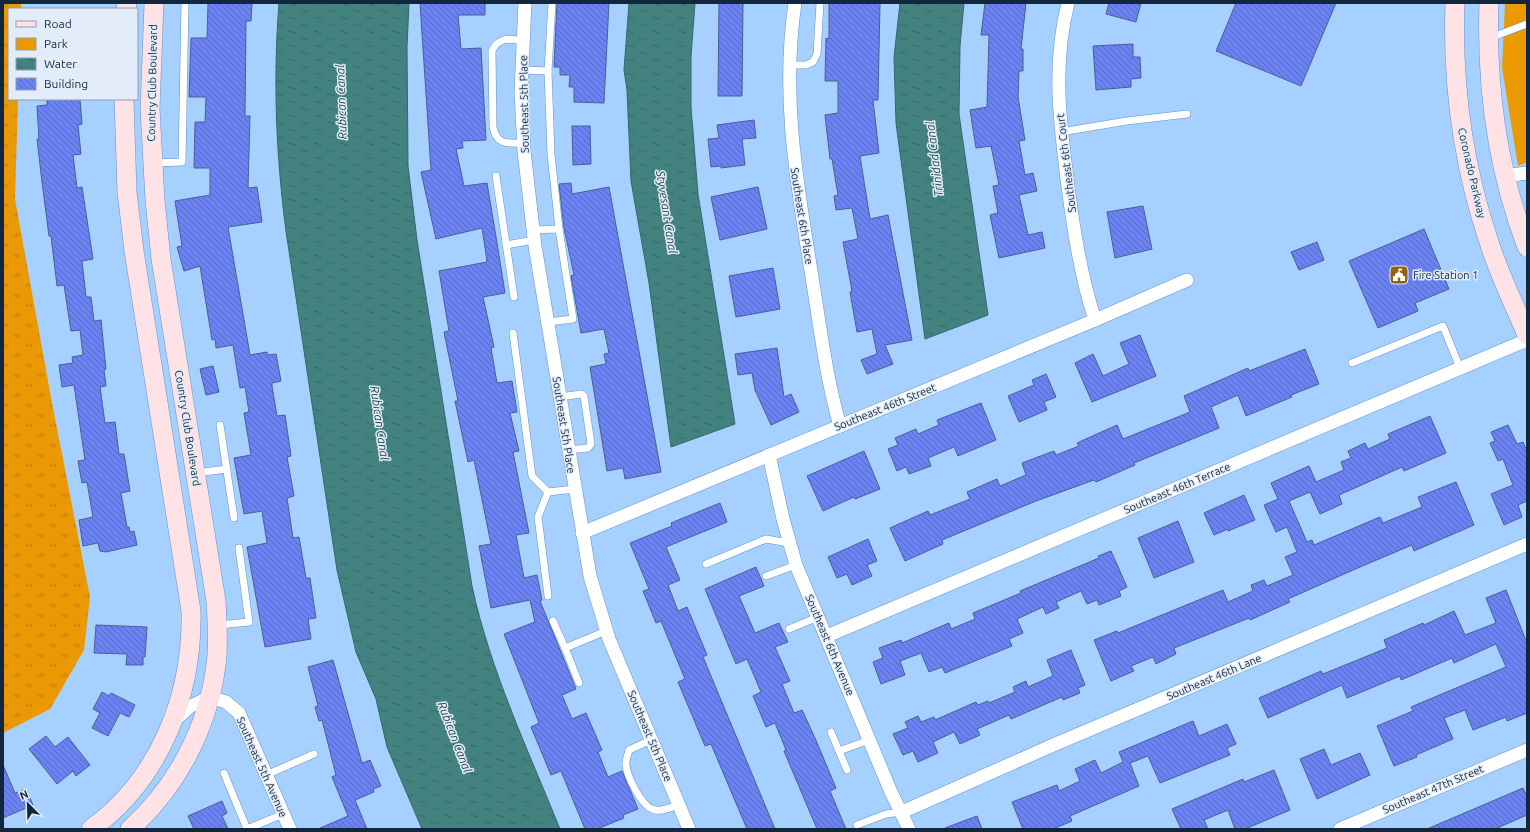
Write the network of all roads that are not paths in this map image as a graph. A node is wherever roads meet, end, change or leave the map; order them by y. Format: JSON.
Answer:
{"nodes":[{"id":1,"x":154,"y":3,"type":"edge"},
{"id":2,"x":184,"y":3,"type":"edge"},
{"id":3,"x":525,"y":3,"type":"edge"},
{"id":4,"x":552,"y":3,"type":"edge"},
{"id":5,"x":795,"y":3,"type":"edge"},
{"id":6,"x":820,"y":3,"type":"edge"},
{"id":7,"x":1068,"y":3,"type":"edge"},
{"id":8,"x":1455,"y":3,"type":"edge"},
{"id":9,"x":1489,"y":3,"type":"edge"},
{"id":10,"x":1527,"y":24,"type":"edge"},
{"id":11,"x":1488,"y":39,"type":"junction"},
{"id":12,"x":523,"y":41,"type":"junction"},
{"id":13,"x":790,"y":65,"type":"junction"},
{"id":14,"x":522,"y":70,"type":"junction"},
{"id":15,"x":548,"y":71,"type":"junction"},
{"id":16,"x":124,"y":100,"type":"edge"},
{"id":17,"x":1187,"y":114,"type":"dead end"},
{"id":18,"x":1061,"y":132,"type":"junction"},
{"id":19,"x":524,"y":143,"type":"junction"},
{"id":20,"x":152,"y":163,"type":"junction"},
{"id":21,"x":1527,"y":173,"type":"edge"},
{"id":22,"x":496,"y":176,"type":"dead end"},
{"id":23,"x":1504,"y":176,"type":"junction"},
{"id":24,"x":156,"y":214,"type":"junction"},
{"id":25,"x":130,"y":216,"type":"junction"},
{"id":26,"x":559,"y":230,"type":"junction"},
{"id":27,"x":534,"y":235,"type":"junction"},
{"id":28,"x":506,"y":245,"type":"junction"},
{"id":29,"x":1527,"y":247,"type":"edge"},
{"id":30,"x":1187,"y":280,"type":"dead end"},
{"id":31,"x":514,"y":297,"type":"dead end"},
{"id":32,"x":1095,"y":320,"type":"junction"},
{"id":33,"x":548,"y":322,"type":"junction"},
{"id":34,"x":513,"y":333,"type":"dead end"},
{"id":35,"x":1527,"y":335,"type":"edge"},
{"id":36,"x":1527,"y":340,"type":"edge"},
{"id":37,"x":1352,"y":363,"type":"dead end"},
{"id":38,"x":178,"y":364,"type":"junction"},
{"id":39,"x":152,"y":368,"type":"junction"},
{"id":40,"x":1460,"y":368,"type":"junction"},
{"id":41,"x":560,"y":397,"type":"junction"},
{"id":42,"x":220,"y":425,"type":"dead end"},
{"id":43,"x":840,"y":426,"type":"junction"},
{"id":44,"x":568,"y":450,"type":"junction"},
{"id":45,"x":769,"y":455,"type":"junction"},
{"id":46,"x":227,"y":468,"type":"junction"},
{"id":47,"x":195,"y":473,"type":"junction"},
{"id":48,"x":575,"y":489,"type":"junction"},
{"id":49,"x":548,"y":492,"type":"junction"},
{"id":50,"x":234,"y":518,"type":"dead end"},
{"id":51,"x":582,"y":533,"type":"junction"},
{"id":52,"x":789,"y":543,"type":"junction"},
{"id":53,"x":1527,"y":544,"type":"edge"},
{"id":54,"x":239,"y":548,"type":"dead end"},
{"id":55,"x":706,"y":564,"type":"dead end"},
{"id":56,"x":796,"y":565,"type":"junction"},
{"id":57,"x":766,"y":576,"type":"dead end"},
{"id":58,"x":548,"y":596,"type":"dead end"},
{"id":59,"x":818,"y":617,"type":"junction"},
{"id":60,"x":553,"y":621,"type":"dead end"},
{"id":61,"x":217,"y":625,"type":"junction"},
{"id":62,"x":789,"y":629,"type":"dead end"},
{"id":63,"x":606,"y":631,"type":"junction"},
{"id":64,"x":826,"y":636,"type":"junction"},
{"id":65,"x":564,"y":648,"type":"junction"},
{"id":66,"x":579,"y":683,"type":"dead end"},
{"id":67,"x":210,"y":697,"type":"junction"},
{"id":68,"x":171,"y":724,"type":"junction"},
{"id":69,"x":831,"y":732,"type":"dead end"},
{"id":70,"x":651,"y":740,"type":"junction"},
{"id":71,"x":870,"y":740,"type":"junction"},
{"id":72,"x":1527,"y":750,"type":"edge"},
{"id":73,"x":839,"y":752,"type":"junction"},
{"id":74,"x":314,"y":754,"type":"dead end"},
{"id":75,"x":847,"y":770,"type":"dead end"},
{"id":76,"x":224,"y":773,"type":"dead end"},
{"id":77,"x":266,"y":775,"type":"junction"},
{"id":78,"x":679,"y":805,"type":"junction"},
{"id":79,"x":902,"y":812,"type":"junction"},
{"id":80,"x":283,"y":814,"type":"junction"},
{"id":81,"x":857,"y":825,"type":"dead end"},
{"id":82,"x":91,"y":829,"type":"edge"},
{"id":83,"x":130,"y":829,"type":"edge"},
{"id":84,"x":247,"y":829,"type":"edge"},
{"id":85,"x":290,"y":829,"type":"edge"},
{"id":86,"x":689,"y":829,"type":"edge"},
{"id":87,"x":909,"y":829,"type":"edge"},
{"id":88,"x":1340,"y":829,"type":"edge"}],
"edges":[{"from":1,"to":20,"type":"main road","name":"Country Club Boulevard"},
{"from":2,"to":20,"type":"lane"},
{"from":3,"to":12,"type":"street","name":"Southeast 5th Place"},
{"from":4,"to":15,"type":"lane"},
{"from":5,"to":13,"type":"street","name":"Southeast 6th Place"},
{"from":6,"to":13,"type":"lane"},
{"from":7,"to":18,"type":"street","name":"Southeast 6th Court"},
{"from":8,"to":35,"type":"main road","name":"Coronado Parkway"},
{"from":9,"to":11,"type":"main road"},
{"from":10,"to":11,"type":"lane"},
{"from":11,"to":23,"type":"main road"},
{"from":12,"to":14,"type":"street","name":"Southeast 5th Place"},
{"from":12,"to":19,"type":"lane"},
{"from":13,"to":43,"type":"street","name":"Southeast 6th Place"},
{"from":14,"to":15,"type":"lane"},
{"from":14,"to":19,"type":"street","name":"Southeast 5th Place"},
{"from":15,"to":26,"type":"lane"},
{"from":16,"to":25,"type":"main road"},
{"from":17,"to":18,"type":"lane"},
{"from":18,"to":32,"type":"street","name":"Southeast 6th Court"},
{"from":19,"to":27,"type":"street","name":"Southeast 5th Place"},
{"from":20,"to":24,"type":"main road","name":"Country Club Boulevard"},
{"from":21,"to":23,"type":"street"},
{"from":22,"to":28,"type":"lane"},
{"from":23,"to":29,"type":"main road"},
{"from":24,"to":25,"type":"main road"},
{"from":24,"to":38,"type":"main road","name":"Country Club Boulevard"},
{"from":25,"to":39,"type":"main road"},
{"from":26,"to":27,"type":"lane"},
{"from":26,"to":33,"type":"lane"},
{"from":27,"to":28,"type":"lane"},
{"from":27,"to":33,"type":"street","name":"Southeast 5th Place"},
{"from":28,"to":31,"type":"lane"},
{"from":30,"to":32,"type":"street","name":"Southeast 46th Street"},
{"from":32,"to":43,"type":"street","name":"Southeast 46th Street"},
{"from":33,"to":41,"type":"street","name":"Southeast 5th Place"},
{"from":34,"to":49,"type":"lane"},
{"from":36,"to":40,"type":"street","name":"Southeast 46th Terrace"},
{"from":37,"to":40,"type":"lane"},
{"from":38,"to":39,"type":"main road"},
{"from":38,"to":47,"type":"main road","name":"Country Club Boulevard"},
{"from":39,"to":68,"type":"main road"},
{"from":40,"to":64,"type":"street","name":"Southeast 46th Terrace"},
{"from":41,"to":44,"type":"street","name":"Southeast 5th Place"},
{"from":41,"to":44,"type":"lane"},
{"from":42,"to":46,"type":"lane"},
{"from":43,"to":45,"type":"street","name":"Southeast 46th Street"},
{"from":44,"to":48,"type":"street","name":"Southeast 5th Place"},
{"from":45,"to":51,"type":"street","name":"Southeast 46th Street"},
{"from":45,"to":52,"type":"street","name":"Southeast 6th Avenue"},
{"from":46,"to":47,"type":"lane"},
{"from":46,"to":50,"type":"lane"},
{"from":47,"to":61,"type":"main road","name":"Country Club Boulevard"},
{"from":48,"to":49,"type":"lane"},
{"from":48,"to":51,"type":"street","name":"Southeast 5th Place"},
{"from":49,"to":58,"type":"lane"},
{"from":51,"to":63,"type":"street","name":"Southeast 5th Place"},
{"from":52,"to":55,"type":"lane"},
{"from":52,"to":56,"type":"street","name":"Southeast 6th Avenue"},
{"from":53,"to":79,"type":"street","name":"Southeast 46th Lane"},
{"from":54,"to":61,"type":"lane"},
{"from":56,"to":57,"type":"lane"},
{"from":56,"to":59,"type":"street","name":"Southeast 6th Avenue"},
{"from":59,"to":62,"type":"lane"},
{"from":59,"to":64,"type":"street","name":"Southeast 6th Avenue"},
{"from":60,"to":65,"type":"lane"},
{"from":61,"to":67,"type":"main road","name":"Country Club Boulevard"},
{"from":63,"to":65,"type":"lane"},
{"from":63,"to":70,"type":"street","name":"Southeast 5th Place"},
{"from":64,"to":71,"type":"street","name":"Southeast 6th Avenue"},
{"from":65,"to":66,"type":"lane"},
{"from":67,"to":68,"type":"street"},
{"from":67,"to":77,"type":"street","name":"Southeast 5th Avenue"},
{"from":67,"to":83,"type":"main road","name":"Country Club Boulevard"},
{"from":68,"to":82,"type":"main road"},
{"from":69,"to":73,"type":"lane"},
{"from":70,"to":78,"type":"street","name":"Southeast 5th Place"},
{"from":70,"to":78,"type":"lane"},
{"from":71,"to":73,"type":"lane"},
{"from":71,"to":79,"type":"street","name":"Southeast 6th Avenue"},
{"from":72,"to":88,"type":"street","name":"Southeast 47th Street"},
{"from":73,"to":75,"type":"lane"},
{"from":74,"to":77,"type":"lane"},
{"from":76,"to":84,"type":"lane"},
{"from":77,"to":80,"type":"street","name":"Southeast 5th Avenue"},
{"from":78,"to":86,"type":"street","name":"Southeast 5th Place"},
{"from":79,"to":81,"type":"lane"},
{"from":79,"to":87,"type":"street","name":"Southeast 6th Avenue"},
{"from":80,"to":84,"type":"lane"},
{"from":80,"to":85,"type":"street","name":"Southeast 5th Avenue"}]}
